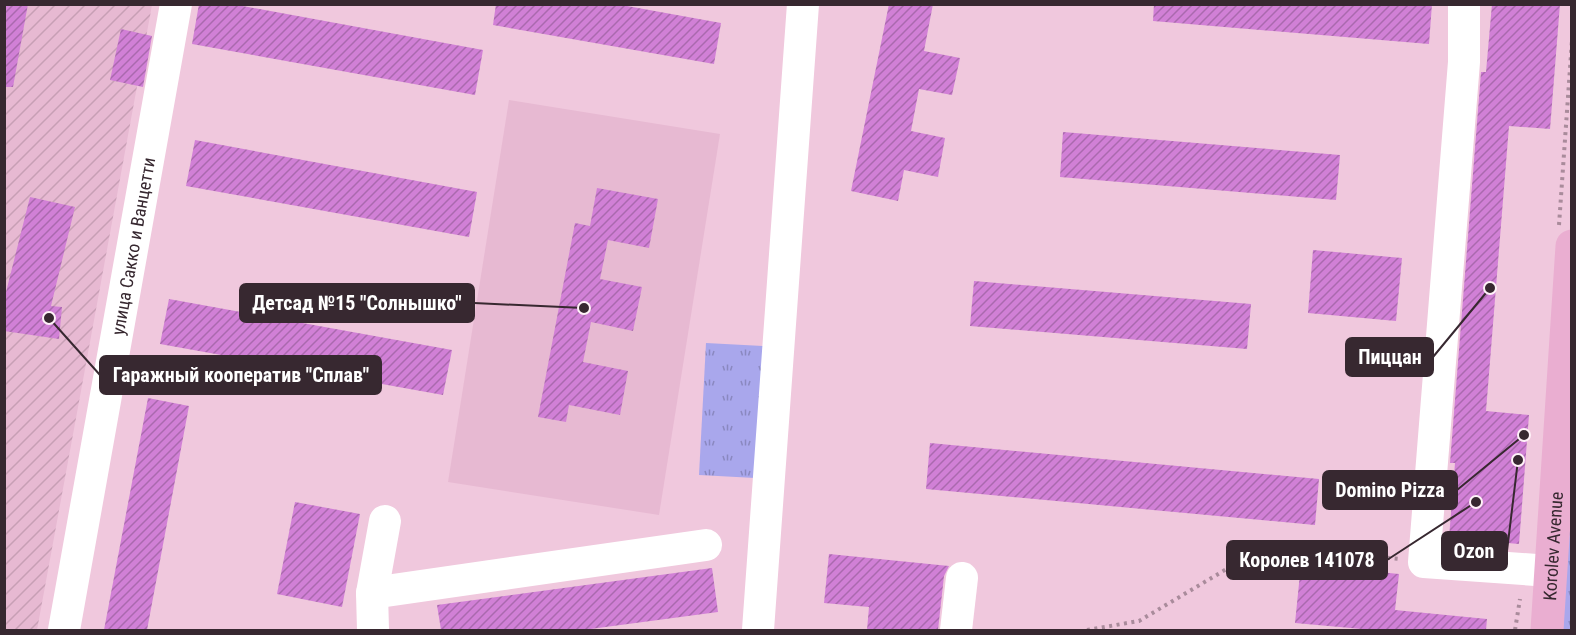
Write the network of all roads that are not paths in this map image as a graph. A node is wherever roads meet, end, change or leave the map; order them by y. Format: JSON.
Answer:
{"nodes":[{"id":1,"x":176,"y":4,"type":"edge"},
{"id":2,"x":803,"y":4,"type":"edge"},
{"id":3,"x":1464,"y":4,"type":"edge"},
{"id":4,"x":1572,"y":246,"type":"edge"},
{"id":5,"x":385,"y":521,"type":"dead end"},
{"id":6,"x":706,"y":545,"type":"dead end"},
{"id":7,"x":1550,"y":571,"type":"junction"},
{"id":8,"x":962,"y":578,"type":"dead end"},
{"id":9,"x":372,"y":593,"type":"junction"},
{"id":10,"x":64,"y":630,"type":"edge"},
{"id":11,"x":373,"y":630,"type":"edge"},
{"id":12,"x":758,"y":630,"type":"edge"},
{"id":13,"x":956,"y":630,"type":"edge"},
{"id":14,"x":1547,"y":630,"type":"edge"}],
"edges":[{"from":1,"to":10,"type":"street","name":"улица Сакко и Ванцетти"},
{"from":2,"to":12,"type":"street"},
{"from":3,"to":7,"type":"street"},
{"from":4,"to":7,"type":"main road","name":"Korolev Avenue"},
{"from":5,"to":9,"type":"street"},
{"from":6,"to":9,"type":"street"},
{"from":7,"to":14,"type":"main road","name":"Korolev Avenue"},
{"from":8,"to":13,"type":"street"},
{"from":9,"to":11,"type":"street"}]}
